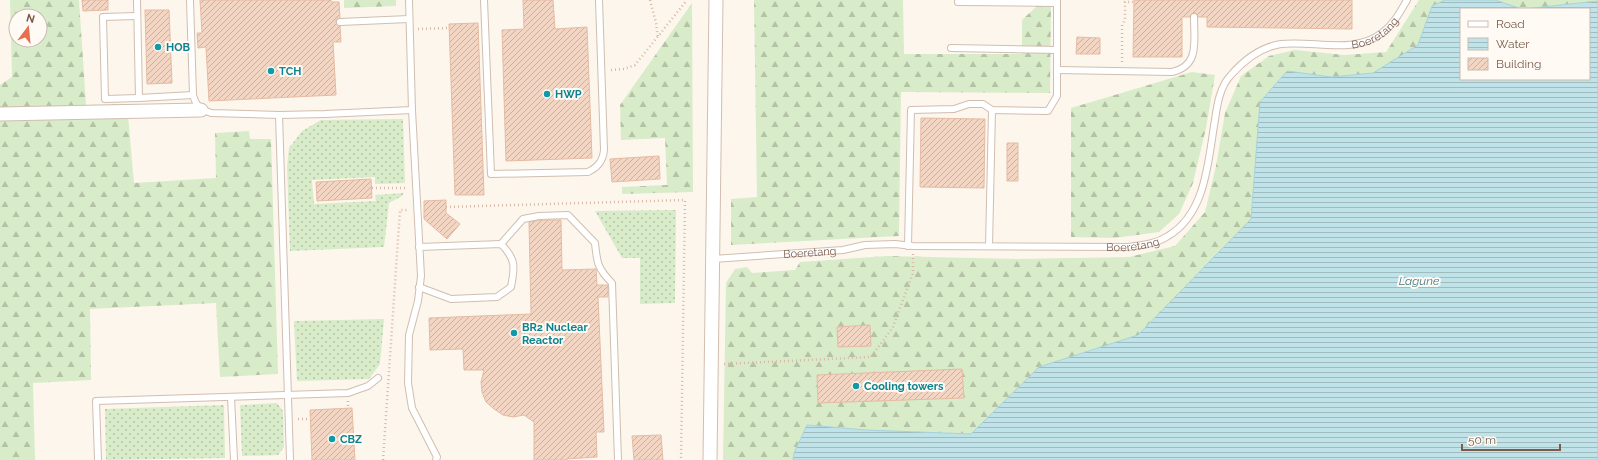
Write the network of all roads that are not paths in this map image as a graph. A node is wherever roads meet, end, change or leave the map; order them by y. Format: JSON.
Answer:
{"nodes":[{"id":1,"x":137,"y":0,"type":"edge"},
{"id":2,"x":190,"y":0,"type":"edge"},
{"id":3,"x":409,"y":0,"type":"edge"},
{"id":4,"x":484,"y":0,"type":"edge"},
{"id":5,"x":599,"y":0,"type":"edge"},
{"id":6,"x":716,"y":0,"type":"edge"},
{"id":7,"x":1407,"y":0,"type":"edge"},
{"id":8,"x":958,"y":2,"type":"dead end"},
{"id":9,"x":1057,"y":2,"type":"edge"},
{"id":10,"x":136,"y":16,"type":"junction"},
{"id":11,"x":1194,"y":17,"type":"dead end"},
{"id":12,"x":409,"y":19,"type":"junction"},
{"id":13,"x":340,"y":22,"type":"dead end"},
{"id":14,"x":951,"y":48,"type":"dead end"},
{"id":15,"x":1057,"y":50,"type":"junction"},
{"id":16,"x":1057,"y":70,"type":"junction"},
{"id":17,"x":194,"y":95,"type":"junction"},
{"id":18,"x":140,"y":98,"type":"junction"},
{"id":19,"x":201,"y":110,"type":"junction"},
{"id":20,"x":412,"y":110,"type":"junction"},
{"id":21,"x":992,"y":110,"type":"junction"},
{"id":22,"x":0,"y":114,"type":"edge"},
{"id":23,"x":279,"y":115,"type":"junction"},
{"id":24,"x":501,"y":244,"type":"junction"},
{"id":25,"x":910,"y":246,"type":"junction"},
{"id":26,"x":989,"y":246,"type":"junction"},
{"id":27,"x":419,"y":247,"type":"junction"},
{"id":28,"x":713,"y":259,"type":"junction"},
{"id":29,"x":419,"y":287,"type":"junction"},
{"id":30,"x":378,"y":378,"type":"dead end"},
{"id":31,"x":289,"y":395,"type":"junction"},
{"id":32,"x":231,"y":397,"type":"junction"},
{"id":33,"x":437,"y":459,"type":"edge"},
{"id":34,"x":98,"y":460,"type":"edge"},
{"id":35,"x":234,"y":460,"type":"edge"},
{"id":36,"x":290,"y":460,"type":"edge"},
{"id":37,"x":618,"y":460,"type":"edge"},
{"id":38,"x":710,"y":460,"type":"edge"}],
"edges":[{"from":1,"to":10,"type":"lane"},
{"from":2,"to":17,"type":"lane"},
{"from":3,"to":12,"type":"lane"},
{"from":4,"to":5,"type":"lane"},
{"from":6,"to":28,"type":"street"},
{"from":7,"to":26,"type":"lane","name":"Boeretang"},
{"from":8,"to":9,"type":"lane"},
{"from":9,"to":15,"type":"lane"},
{"from":10,"to":18,"type":"lane"},
{"from":10,"to":18,"type":"lane"},
{"from":11,"to":16,"type":"lane"},
{"from":12,"to":13,"type":"lane"},
{"from":12,"to":20,"type":"lane"},
{"from":14,"to":15,"type":"lane"},
{"from":15,"to":16,"type":"lane"},
{"from":16,"to":21,"type":"lane"},
{"from":17,"to":18,"type":"lane"},
{"from":17,"to":19,"type":"lane"},
{"from":19,"to":22,"type":"street"},
{"from":19,"to":23,"type":"lane"},
{"from":20,"to":23,"type":"lane"},
{"from":20,"to":27,"type":"lane"},
{"from":21,"to":25,"type":"lane"},
{"from":21,"to":26,"type":"lane"},
{"from":23,"to":31,"type":"lane"},
{"from":24,"to":27,"type":"lane"},
{"from":24,"to":29,"type":"lane"},
{"from":24,"to":37,"type":"lane"},
{"from":25,"to":26,"type":"lane","name":"Boeretang"},
{"from":25,"to":28,"type":"lane","name":"Boeretang"},
{"from":27,"to":29,"type":"lane"},
{"from":28,"to":38,"type":"street"},
{"from":29,"to":33,"type":"lane"},
{"from":30,"to":31,"type":"lane"},
{"from":31,"to":32,"type":"lane"},
{"from":31,"to":36,"type":"lane"},
{"from":32,"to":34,"type":"lane"},
{"from":32,"to":35,"type":"lane"}]}
